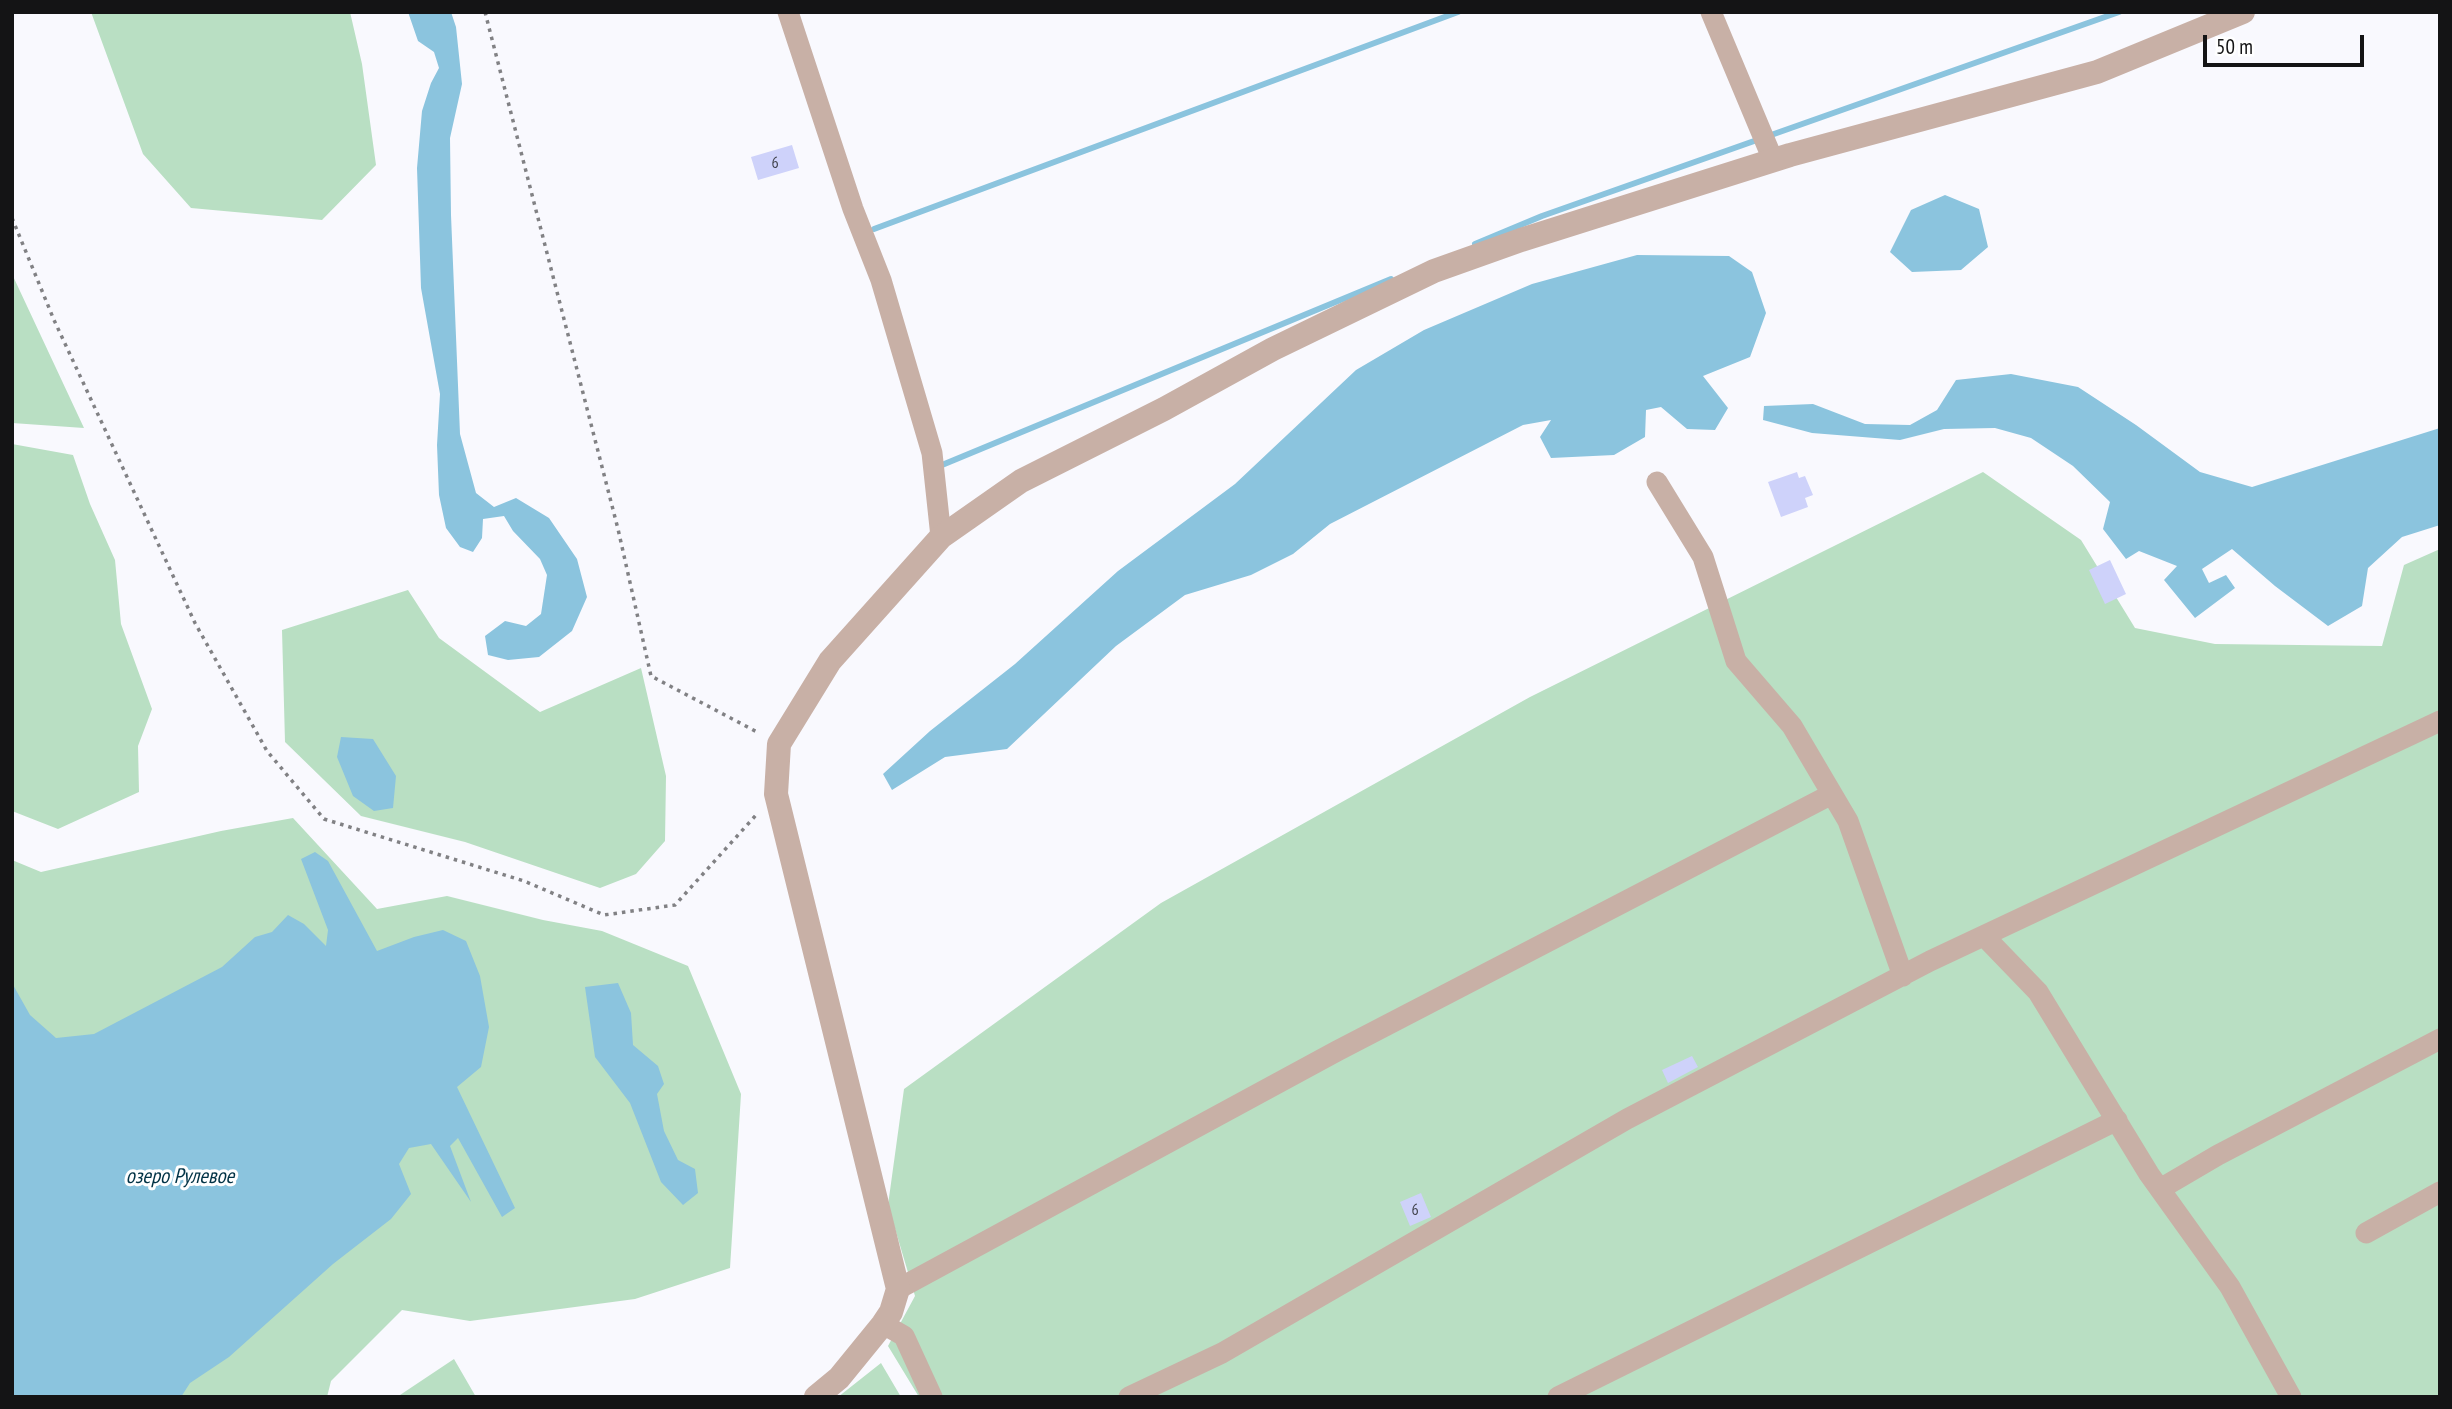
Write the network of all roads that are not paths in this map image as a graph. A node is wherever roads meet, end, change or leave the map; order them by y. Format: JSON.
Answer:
{"nodes":[{"id":1,"x":788,"y":12,"type":"edge"},
{"id":2,"x":1711,"y":12,"type":"edge"},
{"id":3,"x":2243,"y":12,"type":"edge"},
{"id":4,"x":1773,"y":160,"type":"junction"},
{"id":5,"x":1657,"y":482,"type":"dead end"},
{"id":6,"x":941,"y":537,"type":"junction"},
{"id":7,"x":2440,"y":720,"type":"edge"},
{"id":8,"x":1832,"y":793,"type":"junction"},
{"id":9,"x":1984,"y":936,"type":"junction"},
{"id":10,"x":1903,"y":976,"type":"junction"},
{"id":11,"x":2440,"y":1039,"type":"edge"},
{"id":12,"x":2116,"y":1120,"type":"junction"},
{"id":13,"x":2160,"y":1189,"type":"junction"},
{"id":14,"x":2440,"y":1192,"type":"edge"},
{"id":15,"x":2366,"y":1233,"type":"dead end"},
{"id":16,"x":898,"y":1289,"type":"junction"},
{"id":17,"x":883,"y":1324,"type":"junction"},
{"id":18,"x":816,"y":1397,"type":"edge"},
{"id":19,"x":932,"y":1397,"type":"edge"},
{"id":20,"x":1129,"y":1397,"type":"edge"},
{"id":21,"x":1558,"y":1397,"type":"edge"},
{"id":22,"x":2291,"y":1397,"type":"edge"}],
"edges":[{"from":1,"to":6,"type":"street"},
{"from":2,"to":4,"type":"street"},
{"from":3,"to":4,"type":"street"},
{"from":4,"to":6,"type":"street"},
{"from":5,"to":8,"type":"street"},
{"from":6,"to":16,"type":"street"},
{"from":7,"to":9,"type":"street"},
{"from":8,"to":10,"type":"street"},
{"from":8,"to":16,"type":"street"},
{"from":9,"to":10,"type":"street"},
{"from":9,"to":12,"type":"street"},
{"from":10,"to":20,"type":"street"},
{"from":11,"to":13,"type":"street"},
{"from":12,"to":13,"type":"street"},
{"from":12,"to":21,"type":"street"},
{"from":13,"to":22,"type":"street"},
{"from":14,"to":15,"type":"street"},
{"from":16,"to":17,"type":"street"},
{"from":17,"to":18,"type":"street"},
{"from":17,"to":19,"type":"street"}]}
